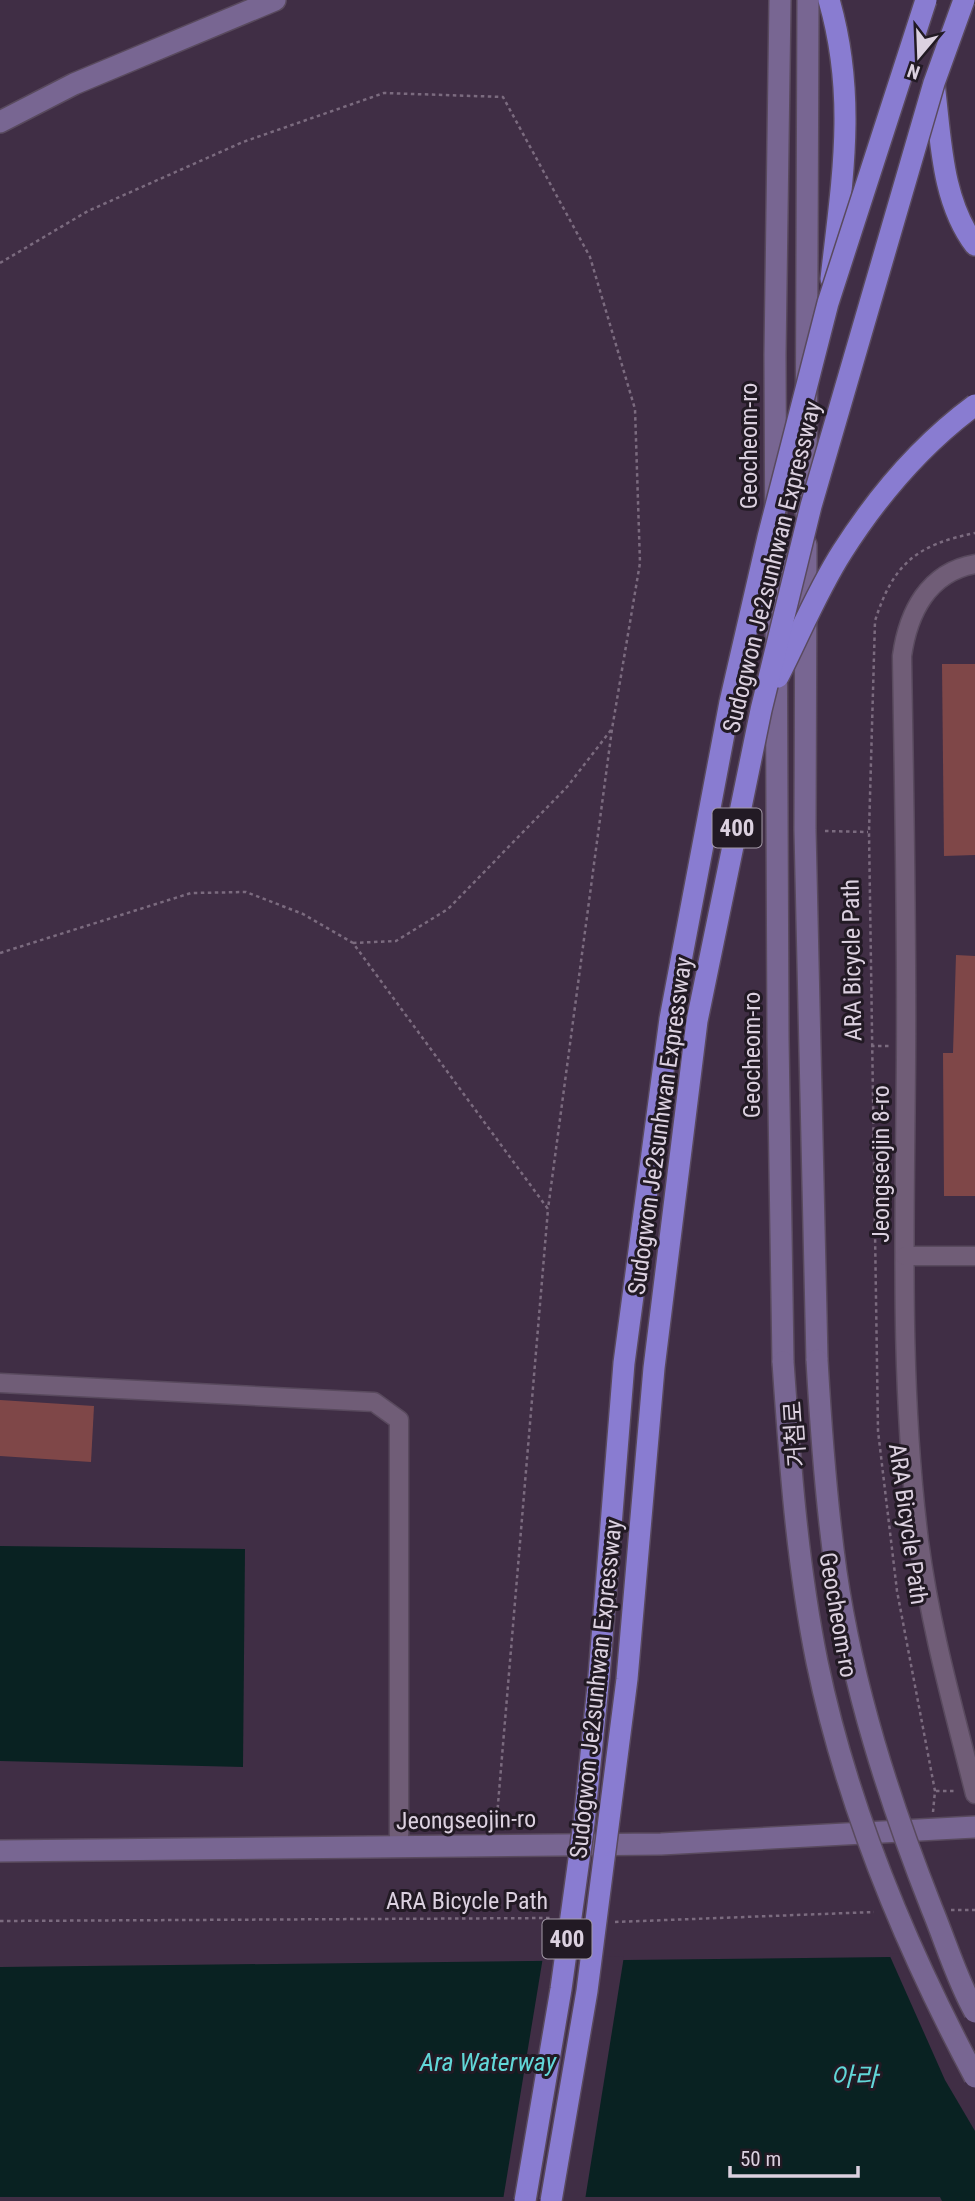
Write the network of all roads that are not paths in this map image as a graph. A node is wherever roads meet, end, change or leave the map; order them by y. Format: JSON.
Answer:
{"nodes":[{"id":1,"x":275,"y":0,"type":"edge"},
{"id":2,"x":779,"y":0,"type":"edge"},
{"id":3,"x":808,"y":0,"type":"edge"},
{"id":4,"x":829,"y":0,"type":"edge"},
{"id":5,"x":926,"y":0,"type":"edge"},
{"id":6,"x":964,"y":0,"type":"edge"},
{"id":7,"x":934,"y":83,"type":"junction"},
{"id":8,"x":0,"y":122,"type":"edge"},
{"id":9,"x":975,"y":245,"type":"edge"},
{"id":10,"x":828,"y":303,"type":"junction"},
{"id":11,"x":975,"y":405,"type":"edge"},
{"id":12,"x":975,"y":564,"type":"edge"},
{"id":13,"x":761,"y":710,"type":"junction"},
{"id":14,"x":905,"y":1256,"type":"junction"},
{"id":15,"x":975,"y":1256,"type":"edge"},
{"id":16,"x":0,"y":1383,"type":"edge"},
{"id":17,"x":975,"y":1793,"type":"edge"},
{"id":18,"x":975,"y":1827,"type":"edge"},
{"id":19,"x":399,"y":1847,"type":"junction"},
{"id":20,"x":0,"y":1851,"type":"edge"},
{"id":21,"x":975,"y":2012,"type":"edge"},
{"id":22,"x":975,"y":2077,"type":"edge"},
{"id":23,"x":525,"y":2201,"type":"edge"},
{"id":24,"x":551,"y":2201,"type":"edge"}],
"edges":[{"from":1,"to":8,"type":"street"},
{"from":2,"to":22,"type":"street","name":"Geocheom-ro","bridge":true},
{"from":3,"to":21,"type":"street","name":"거첨로","bridge":true},
{"from":4,"to":10,"type":"highway","bridge":true},
{"from":5,"to":10,"type":"highway","name":"Sudogwon Je2sunhwan Expressway","number":"400","bridge":true},
{"from":6,"to":7,"type":"highway","name":"Sudogwon Je2sunhwan Expressway","number":"400","bridge":true},
{"from":7,"to":9,"type":"highway"},
{"from":7,"to":13,"type":"highway","name":"Sudogwon Je2sunhwan Expressway","number":"400","bridge":true},
{"from":10,"to":23,"type":"highway","name":"Sudogwon Je2sunhwan Expressway","number":"400","bridge":true},
{"from":11,"to":13,"type":"highway","bridge":true},
{"from":12,"to":14,"type":"street","name":"Jeongseojin 8-ro"},
{"from":13,"to":24,"type":"highway","name":"Sudogwon Je2sunhwan Expressway","number":"400","bridge":true},
{"from":14,"to":15,"type":"street"},
{"from":14,"to":17,"type":"street","name":"Jeongseojin 8-ro"},
{"from":16,"to":19,"type":"street"},
{"from":18,"to":19,"type":"street","name":"Jeongseojin-ro"},
{"from":19,"to":20,"type":"street","name":"Jeongseojin-ro"}]}
